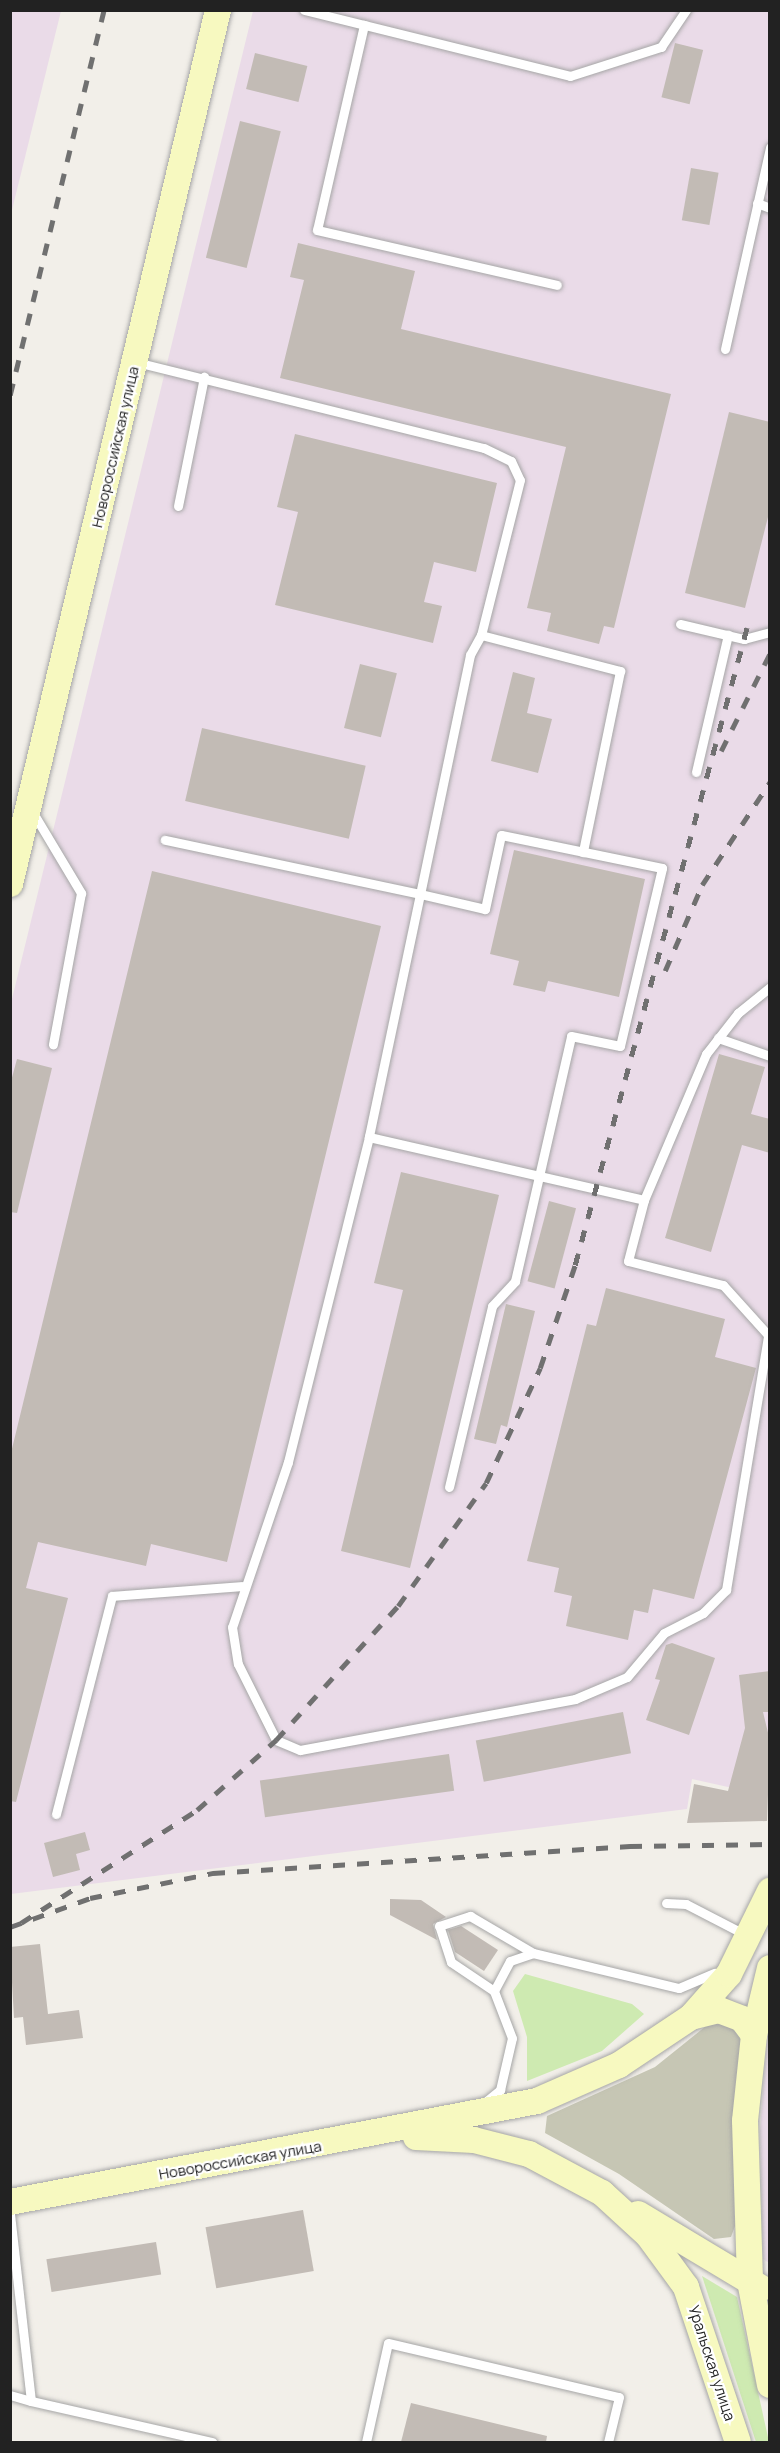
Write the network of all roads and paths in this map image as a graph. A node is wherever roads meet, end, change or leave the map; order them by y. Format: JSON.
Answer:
{"nodes":[{"id":1,"x":218,"y":10,"type":"edge"},
{"id":2,"x":304,"y":10,"type":"edge"},
{"id":3,"x":686,"y":10,"type":"edge"},
{"id":4,"x":364,"y":25,"type":"junction"},
{"id":5,"x":770,"y":147,"type":"edge"},
{"id":6,"x":757,"y":203,"type":"junction"},
{"id":7,"x":770,"y":208,"type":"edge"},
{"id":8,"x":557,"y":285,"type":"dead end"},
{"id":9,"x":725,"y":349,"type":"dead end"},
{"id":10,"x":135,"y":362,"type":"junction"},
{"id":11,"x":204,"y":377,"type":"junction"},
{"id":12,"x":178,"y":506,"type":"dead end"},
{"id":13,"x":680,"y":624,"type":"dead end"},
{"id":14,"x":770,"y":633,"type":"edge"},
{"id":15,"x":482,"y":635,"type":"junction"},
{"id":16,"x":728,"y":635,"type":"junction"},
{"id":17,"x":696,"y":772,"type":"dead end"},
{"id":18,"x":29,"y":806,"type":"junction"},
{"id":19,"x":165,"y":840,"type":"dead end"},
{"id":20,"x":583,"y":852,"type":"junction"},
{"id":21,"x":10,"y":884,"type":"edge"},
{"id":22,"x":420,"y":894,"type":"junction"},
{"id":23,"x":770,"y":987,"type":"edge"},
{"id":24,"x":718,"y":1038,"type":"junction"},
{"id":25,"x":53,"y":1044,"type":"dead end"},
{"id":26,"x":770,"y":1056,"type":"edge"},
{"id":27,"x":369,"y":1137,"type":"junction"},
{"id":28,"x":541,"y":1177,"type":"junction"},
{"id":29,"x":644,"y":1200,"type":"junction"},
{"id":30,"x":769,"y":1337,"type":"edge"},
{"id":31,"x":448,"y":1487,"type":"dead end"},
{"id":32,"x":242,"y":1586,"type":"junction"},
{"id":33,"x":56,"y":1814,"type":"dead end"},
{"id":34,"x":770,"y":1891,"type":"edge"},
{"id":35,"x":666,"y":1903,"type":"dead end"},
{"id":36,"x":748,"y":1937,"type":"junction"},
{"id":37,"x":533,"y":1953,"type":"junction"},
{"id":38,"x":770,"y":1968,"type":"edge"},
{"id":39,"x":494,"y":1991,"type":"junction"},
{"id":40,"x":691,"y":2018,"type":"junction"},
{"id":41,"x":760,"y":2038,"type":"junction"},
{"id":42,"x":469,"y":2117,"type":"junction"},
{"id":43,"x":377,"y":2135,"type":"junction"},
{"id":44,"x":602,"y":2193,"type":"junction"},
{"id":45,"x":10,"y":2202,"type":"edge"},
{"id":46,"x":10,"y":2214,"type":"edge"},
{"id":47,"x":760,"y":2287,"type":"edge"},
{"id":48,"x":770,"y":2385,"type":"edge"},
{"id":49,"x":10,"y":2395,"type":"edge"},
{"id":50,"x":31,"y":2402,"type":"junction"},
{"id":51,"x":212,"y":2442,"type":"edge"},
{"id":52,"x":366,"y":2442,"type":"edge"},
{"id":53,"x":608,"y":2442,"type":"edge"},
{"id":54,"x":738,"y":2442,"type":"edge"}],
"edges":[{"from":1,"to":10,"type":"main road","name":"Новороссийская улица"},
{"from":2,"to":4,"type":"lane"},
{"from":3,"to":4,"type":"lane"},
{"from":4,"to":8,"type":"lane"},
{"from":5,"to":6,"type":"lane"},
{"from":6,"to":7,"type":"lane"},
{"from":6,"to":9,"type":"lane"},
{"from":10,"to":11,"type":"lane"},
{"from":10,"to":18,"type":"main road","name":"Новороссийская улица"},
{"from":11,"to":12,"type":"lane"},
{"from":11,"to":15,"type":"lane"},
{"from":13,"to":16,"type":"lane"},
{"from":14,"to":16,"type":"lane"},
{"from":15,"to":20,"type":"lane"},
{"from":15,"to":22,"type":"lane"},
{"from":16,"to":17,"type":"lane"},
{"from":18,"to":21,"type":"main road","name":"Новороссийская улица"},
{"from":18,"to":25,"type":"lane"},
{"from":19,"to":22,"type":"lane"},
{"from":20,"to":22,"type":"lane"},
{"from":20,"to":28,"type":"lane"},
{"from":22,"to":27,"type":"lane"},
{"from":23,"to":24,"type":"lane"},
{"from":24,"to":26,"type":"lane"},
{"from":24,"to":29,"type":"lane"},
{"from":27,"to":28,"type":"lane"},
{"from":27,"to":32,"type":"lane"},
{"from":28,"to":29,"type":"lane"},
{"from":28,"to":31,"type":"lane"},
{"from":29,"to":30,"type":"lane"},
{"from":30,"to":32,"type":"lane"},
{"from":32,"to":33,"type":"lane"},
{"from":34,"to":36,"type":"main road"},
{"from":35,"to":36,"type":"lane"},
{"from":36,"to":37,"type":"lane"},
{"from":36,"to":40,"type":"main road"},
{"from":37,"to":39,"type":"lane"},
{"from":37,"to":39,"type":"lane"},
{"from":38,"to":41,"type":"main road"},
{"from":39,"to":42,"type":"lane"},
{"from":40,"to":41,"type":"main road"},
{"from":40,"to":42,"type":"main road","name":"Новороссийская улица"},
{"from":41,"to":47,"type":"main road"},
{"from":42,"to":43,"type":"main road","name":"Новороссийская улица"},
{"from":43,"to":44,"type":"main road","name":"Уральская улица"},
{"from":43,"to":45,"type":"main road","name":"Новороссийская улица"},
{"from":44,"to":47,"type":"main road"},
{"from":44,"to":54,"type":"main road","name":"Уральская улица"},
{"from":46,"to":50,"type":"lane"},
{"from":47,"to":48,"type":"main road"},
{"from":49,"to":50,"type":"lane"},
{"from":50,"to":51,"type":"lane"},
{"from":52,"to":53,"type":"lane"}]}
